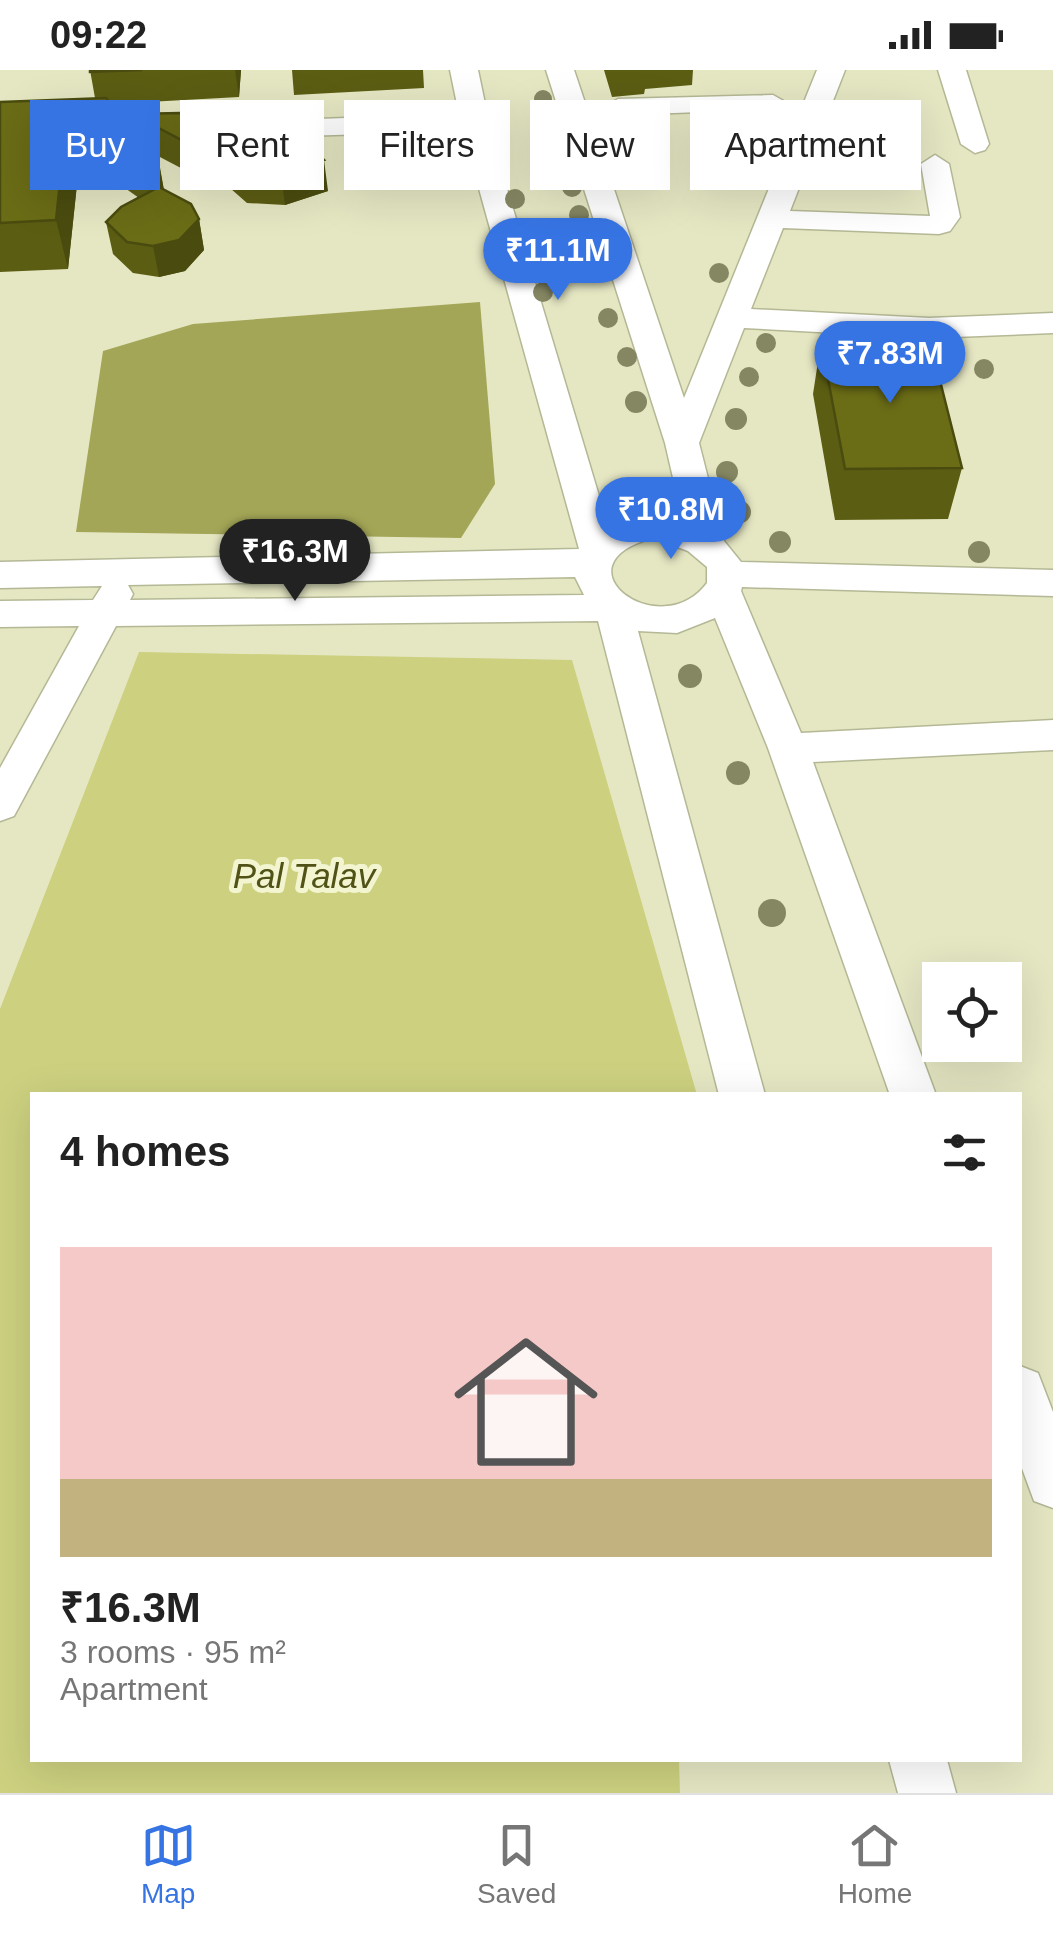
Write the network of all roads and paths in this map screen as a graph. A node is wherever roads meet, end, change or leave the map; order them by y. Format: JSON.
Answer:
{"nodes":[{"id":1,"x":464,"y":70,"type":"edge"},
{"id":2,"x":560,"y":70,"type":"edge"},
{"id":3,"x":704,"y":70,"type":"edge"},
{"id":4,"x":830,"y":70,"type":"edge"},
{"id":5,"x":952,"y":70,"type":"edge"},
{"id":6,"x":470,"y":100,"type":"edge"},
{"id":7,"x":703,"y":100,"type":"edge"},
{"id":8,"x":344,"y":126,"type":"edge"},
{"id":9,"x":160,"y":133,"type":"edge"},
{"id":10,"x":975,"y":144,"type":"dead end"},
{"id":11,"x":935,"y":164,"type":"dead end"},
{"id":12,"x":493,"y":190,"type":"edge"},
{"id":13,"x":771,"y":219,"type":"junction"},
{"id":14,"x":730,"y":318,"type":"junction"},
{"id":15,"x":1053,"y":323,"type":"edge"},
{"id":16,"x":682,"y":442,"type":"junction"},
{"id":17,"x":706,"y":542,"type":"junction"},
{"id":18,"x":593,"y":556,"type":"junction"},
{"id":19,"x":0,"y":575,"type":"edge"},
{"id":20,"x":122,"y":575,"type":"junction"},
{"id":21,"x":724,"y":582,"type":"junction"},
{"id":22,"x":1053,"y":583,"type":"edge"},
{"id":23,"x":614,"y":608,"type":"junction"},
{"id":24,"x":0,"y":614,"type":"edge"},
{"id":25,"x":106,"y":615,"type":"junction"},
{"id":26,"x":1053,"y":735,"type":"edge"},
{"id":27,"x":788,"y":748,"type":"junction"},
{"id":28,"x":0,"y":805,"type":"edge"},
{"id":29,"x":741,"y":1092,"type":"edge"},
{"id":30,"x":912,"y":1092,"type":"edge"},
{"id":31,"x":1022,"y":1397,"type":"edge"},
{"id":32,"x":1053,"y":1482,"type":"edge"},
{"id":33,"x":919,"y":1762,"type":"edge"},
{"id":34,"x":927,"y":1793,"type":"edge"}],
"edges":[{"from":1,"to":6,"type":"street"},
{"from":2,"to":16,"type":"street"},
{"from":3,"to":7,"type":"street"},
{"from":4,"to":13,"type":"street"},
{"from":5,"to":10,"type":"street"},
{"from":8,"to":9,"type":"street"},
{"from":11,"to":13,"type":"street"},
{"from":12,"to":18,"type":"street"},
{"from":13,"to":14,"type":"street"},
{"from":14,"to":15,"type":"street"},
{"from":14,"to":16,"type":"street"},
{"from":16,"to":17,"type":"street"},
{"from":17,"to":18,"type":"street"},
{"from":17,"to":21,"type":"street"},
{"from":18,"to":20,"type":"street"},
{"from":18,"to":23,"type":"street"},
{"from":19,"to":20,"type":"street"},
{"from":20,"to":25,"type":"street"},
{"from":21,"to":22,"type":"street"},
{"from":21,"to":23,"type":"street"},
{"from":21,"to":27,"type":"street"},
{"from":23,"to":25,"type":"street"},
{"from":23,"to":29,"type":"street"},
{"from":24,"to":25,"type":"street"},
{"from":25,"to":28,"type":"street"},
{"from":26,"to":27,"type":"street"},
{"from":27,"to":30,"type":"street"},
{"from":31,"to":32,"type":"street"},
{"from":33,"to":34,"type":"street"}]}
